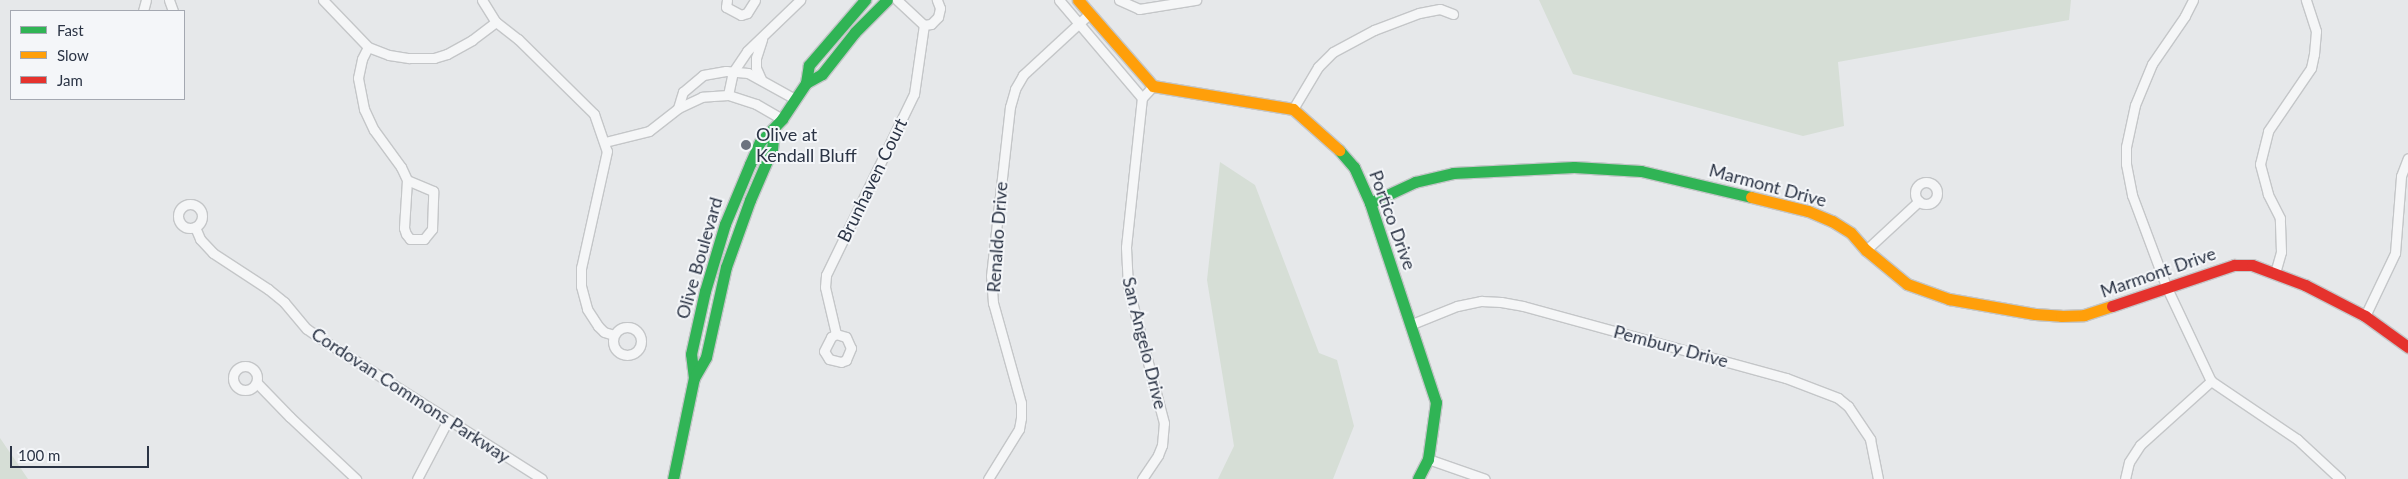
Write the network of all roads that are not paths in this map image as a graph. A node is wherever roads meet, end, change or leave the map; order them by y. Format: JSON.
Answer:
{"nodes":[{"id":1,"x":323,"y":0,"type":"edge"},
{"id":2,"x":482,"y":0,"type":"edge"},
{"id":3,"x":727,"y":0,"type":"edge"},
{"id":4,"x":755,"y":0,"type":"edge"},
{"id":5,"x":800,"y":0,"type":"edge"},
{"id":6,"x":865,"y":0,"type":"edge"},
{"id":7,"x":887,"y":0,"type":"edge"},
{"id":8,"x":897,"y":0,"type":"edge"},
{"id":9,"x":937,"y":0,"type":"edge"},
{"id":10,"x":1058,"y":0,"type":"edge"},
{"id":11,"x":1078,"y":0,"type":"edge"},
{"id":12,"x":1119,"y":0,"type":"edge"},
{"id":13,"x":1196,"y":0,"type":"edge"},
{"id":14,"x":2193,"y":0,"type":"edge"},
{"id":15,"x":2306,"y":0,"type":"edge"},
{"id":16,"x":1089,"y":14,"type":"junction"},
{"id":17,"x":1452,"y":14,"type":"dead end"},
{"id":18,"x":496,"y":22,"type":"junction"},
{"id":19,"x":1078,"y":24,"type":"junction"},
{"id":20,"x":924,"y":25,"type":"junction"},
{"id":21,"x":763,"y":36,"type":"junction"},
{"id":22,"x":368,"y":47,"type":"junction"},
{"id":23,"x":733,"y":72,"type":"junction"},
{"id":24,"x":760,"y":79,"type":"junction"},
{"id":25,"x":806,"y":83,"type":"junction"},
{"id":26,"x":1153,"y":86,"type":"junction"},
{"id":27,"x":728,"y":95,"type":"junction"},
{"id":28,"x":1142,"y":98,"type":"junction"},
{"id":29,"x":795,"y":99,"type":"junction"},
{"id":30,"x":678,"y":108,"type":"junction"},
{"id":31,"x":1293,"y":109,"type":"junction"},
{"id":32,"x":782,"y":119,"type":"junction"},
{"id":33,"x":605,"y":142,"type":"junction"},
{"id":34,"x":2408,"y":158,"type":"edge"},
{"id":35,"x":407,"y":180,"type":"junction"},
{"id":36,"x":1919,"y":202,"type":"dead end"},
{"id":37,"x":1370,"y":203,"type":"junction"},
{"id":38,"x":195,"y":227,"type":"dead end"},
{"id":39,"x":1866,"y":250,"type":"junction"},
{"id":40,"x":2275,"y":273,"type":"junction"},
{"id":41,"x":2166,"y":286,"type":"junction"},
{"id":42,"x":2365,"y":316,"type":"junction"},
{"id":43,"x":1412,"y":324,"type":"junction"},
{"id":44,"x":836,"y":334,"type":"dead end"},
{"id":45,"x":614,"y":335,"type":"dead end"},
{"id":46,"x":2408,"y":347,"type":"edge"},
{"id":47,"x":2211,"y":381,"type":"junction"},
{"id":48,"x":257,"y":383,"type":"dead end"},
{"id":49,"x":448,"y":420,"type":"junction"},
{"id":50,"x":1428,"y":459,"type":"junction"},
{"id":51,"x":356,"y":479,"type":"edge"},
{"id":52,"x":417,"y":479,"type":"edge"},
{"id":53,"x":542,"y":479,"type":"edge"},
{"id":54,"x":673,"y":479,"type":"edge"},
{"id":55,"x":988,"y":479,"type":"edge"},
{"id":56,"x":1142,"y":479,"type":"edge"},
{"id":57,"x":1418,"y":479,"type":"edge"},
{"id":58,"x":1485,"y":479,"type":"edge"},
{"id":59,"x":1878,"y":479,"type":"edge"},
{"id":60,"x":2125,"y":479,"type":"edge"},
{"id":61,"x":2340,"y":479,"type":"edge"}],
"edges":[{"from":1,"to":22,"type":"street"},
{"from":2,"to":18,"type":"street"},
{"from":3,"to":4,"type":"street"},
{"from":5,"to":21,"type":"street"},
{"from":6,"to":25,"type":"street","name":"Olive Boulevard"},
{"from":7,"to":25,"type":"street","name":"Olive Boulevard"},
{"from":8,"to":20,"type":"street"},
{"from":9,"to":20,"type":"street"},
{"from":10,"to":19,"type":"street"},
{"from":11,"to":16,"type":"street"},
{"from":12,"to":13,"type":"street"},
{"from":14,"to":41,"type":"street"},
{"from":15,"to":40,"type":"street"},
{"from":16,"to":19,"type":"street","name":"Renaldo Drive"},
{"from":16,"to":26,"type":"street"},
{"from":17,"to":31,"type":"street"},
{"from":18,"to":22,"type":"street"},
{"from":18,"to":33,"type":"street"},
{"from":19,"to":28,"type":"street"},
{"from":19,"to":55,"type":"street","name":"Renaldo Drive"},
{"from":20,"to":44,"type":"street","name":"Brunhaven Court"},
{"from":21,"to":23,"type":"street"},
{"from":21,"to":24,"type":"street"},
{"from":22,"to":35,"type":"street"},
{"from":23,"to":24,"type":"street"},
{"from":23,"to":27,"type":"street"},
{"from":23,"to":30,"type":"street"},
{"from":24,"to":29,"type":"street"},
{"from":25,"to":29,"type":"street","name":"Olive Boulevard"},
{"from":26,"to":28,"type":"street"},
{"from":26,"to":31,"type":"street"},
{"from":27,"to":30,"type":"street"},
{"from":27,"to":32,"type":"street"},
{"from":28,"to":56,"type":"street","name":"San Angelo Drive"},
{"from":29,"to":32,"type":"street","name":"Olive Boulevard"},
{"from":30,"to":33,"type":"street"},
{"from":31,"to":37,"type":"street","name":"Portico Drive"},
{"from":32,"to":54,"type":"street","name":"Olive Boulevard"},
{"from":33,"to":45,"type":"street"},
{"from":34,"to":42,"type":"street"},
{"from":35,"to":35,"type":"street"},
{"from":36,"to":39,"type":"street"},
{"from":37,"to":39,"type":"street","name":"Marmont Drive"},
{"from":37,"to":43,"type":"street","name":"Portico Drive"},
{"from":38,"to":49,"type":"street","name":"Cordovan Commons Parkway"},
{"from":39,"to":41,"type":"street","name":"Marmont Drive"},
{"from":40,"to":41,"type":"street","name":"Marmont Drive"},
{"from":40,"to":42,"type":"street","name":"Marmont Drive"},
{"from":41,"to":47,"type":"street"},
{"from":42,"to":46,"type":"street","name":"Marmont Drive"},
{"from":43,"to":50,"type":"street","name":"Portico Drive"},
{"from":43,"to":59,"type":"street","name":"Pembury Drive"},
{"from":47,"to":60,"type":"street"},
{"from":47,"to":61,"type":"street"},
{"from":48,"to":51,"type":"street"},
{"from":49,"to":52,"type":"street"},
{"from":49,"to":53,"type":"street","name":"Cordovan Commons Parkway"},
{"from":50,"to":57,"type":"street","name":"Portico Drive"},
{"from":50,"to":58,"type":"street"}]}
